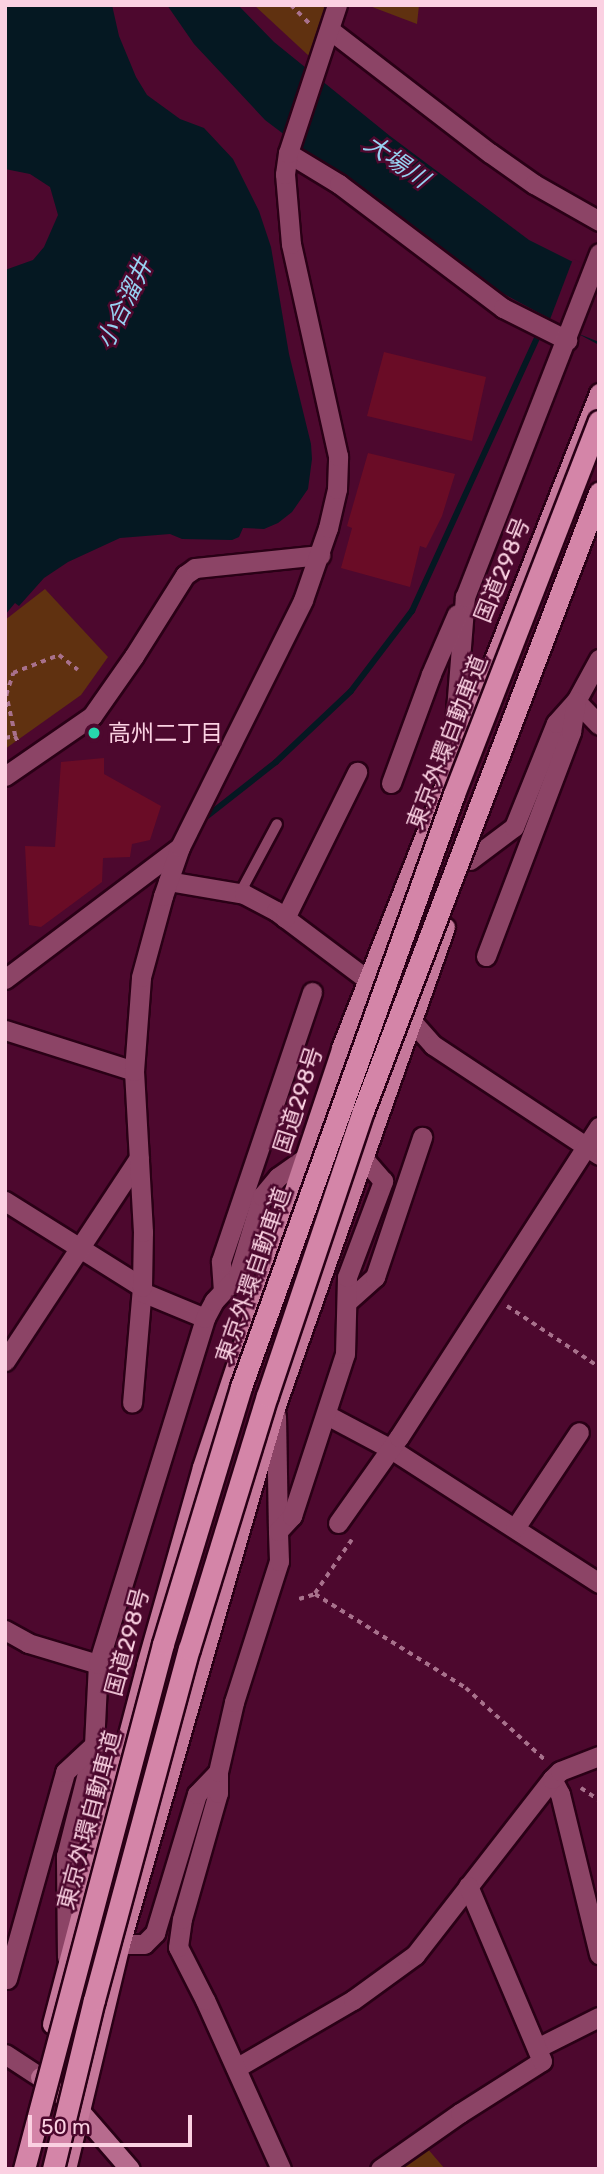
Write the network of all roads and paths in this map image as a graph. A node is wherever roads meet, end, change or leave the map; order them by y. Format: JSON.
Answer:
{"nodes":[{"id":1,"x":337,"y":5,"type":"edge"},
{"id":2,"x":330,"y":30,"type":"junction"},
{"id":3,"x":289,"y":150,"type":"junction"},
{"id":4,"x":599,"y":221,"type":"edge"},
{"id":5,"x":599,"y":253,"type":"edge"},
{"id":6,"x":567,"y":340,"type":"junction"},
{"id":7,"x":599,"y":393,"type":"edge"},
{"id":8,"x":599,"y":421,"type":"edge"},
{"id":9,"x":599,"y":493,"type":"edge"},
{"id":10,"x":599,"y":516,"type":"edge"},
{"id":11,"x":320,"y":555,"type":"junction"},
{"id":12,"x":465,"y":597,"type":"junction"},
{"id":13,"x":599,"y":659,"type":"edge"},
{"id":14,"x":78,"y":670,"type":"dead end"},
{"id":15,"x":6,"y":695,"type":"edge"},
{"id":16,"x":576,"y":701,"type":"junction"},
{"id":17,"x":599,"y":725,"type":"edge"},
{"id":18,"x":15,"y":736,"type":"dead end"},
{"id":19,"x":452,"y":762,"type":"junction"},
{"id":20,"x":357,"y":772,"type":"dead end"},
{"id":21,"x":5,"y":776,"type":"edge"},
{"id":22,"x":391,"y":783,"type":"dead end"},
{"id":23,"x":277,"y":824,"type":"dead end"},
{"id":24,"x":180,"y":847,"type":"junction"},
{"id":25,"x":470,"y":860,"type":"junction"},
{"id":26,"x":168,"y":881,"type":"junction"},
{"id":27,"x":240,"y":893,"type":"junction"},
{"id":28,"x":285,"y":918,"type":"junction"},
{"id":29,"x":486,"y":956,"type":"dead end"},
{"id":30,"x":367,"y":977,"type":"junction"},
{"id":31,"x":5,"y":979,"type":"edge"},
{"id":32,"x":312,"y":992,"type":"dead end"},
{"id":33,"x":412,"y":1019,"type":"junction"},
{"id":34,"x":5,"y":1030,"type":"edge"},
{"id":35,"x":134,"y":1070,"type":"junction"},
{"id":36,"x":599,"y":1128,"type":"edge"},
{"id":37,"x":422,"y":1137,"type":"dead end"},
{"id":38,"x":592,"y":1151,"type":"edge"},
{"id":39,"x":362,"y":1157,"type":"junction"},
{"id":40,"x":139,"y":1158,"type":"junction"},
{"id":41,"x":304,"y":1159,"type":"junction"},
{"id":42,"x":5,"y":1201,"type":"edge"},
{"id":43,"x":79,"y":1249,"type":"junction"},
{"id":44,"x":142,"y":1289,"type":"junction"},
{"id":45,"x":223,"y":1291,"type":"junction"},
{"id":46,"x":490,"y":1295,"type":"junction"},
{"id":47,"x":347,"y":1302,"type":"junction"},
{"id":48,"x":205,"y":1318,"type":"junction"},
{"id":49,"x":5,"y":1361,"type":"edge"},
{"id":50,"x":599,"y":1367,"type":"edge"},
{"id":51,"x":132,"y":1403,"type":"dead end"},
{"id":52,"x":276,"y":1405,"type":"junction"},
{"id":53,"x":327,"y":1415,"type":"junction"},
{"id":54,"x":579,"y":1432,"type":"dead end"},
{"id":55,"x":391,"y":1449,"type":"junction"},
{"id":56,"x":338,"y":1523,"type":"dead end"},
{"id":57,"x":515,"y":1528,"type":"junction"},
{"id":58,"x":278,"y":1531,"type":"junction"},
{"id":59,"x":353,"y":1538,"type":"dead end"},
{"id":60,"x":599,"y":1583,"type":"edge"},
{"id":61,"x":316,"y":1594,"type":"junction"},
{"id":62,"x":299,"y":1599,"type":"dead end"},
{"id":63,"x":5,"y":1630,"type":"edge"},
{"id":64,"x":99,"y":1664,"type":"junction"},
{"id":65,"x":94,"y":1745,"type":"junction"},
{"id":66,"x":596,"y":1753,"type":"edge"},
{"id":67,"x":218,"y":1772,"type":"junction"},
{"id":68,"x":556,"y":1775,"type":"junction"},
{"id":69,"x":599,"y":1800,"type":"edge"},
{"id":70,"x":468,"y":1886,"type":"junction"},
{"id":71,"x":120,"y":1944,"type":"junction"},
{"id":72,"x":599,"y":1954,"type":"edge"},
{"id":73,"x":67,"y":1961,"type":"junction"},
{"id":74,"x":6,"y":1979,"type":"edge"},
{"id":75,"x":599,"y":2017,"type":"edge"},
{"id":76,"x":537,"y":2048,"type":"junction"},
{"id":77,"x":5,"y":2054,"type":"edge"},
{"id":78,"x":236,"y":2068,"type":"junction"},
{"id":79,"x":40,"y":2077,"type":"junction"},
{"id":80,"x":78,"y":2109,"type":"junction"},
{"id":81,"x":22,"y":2169,"type":"edge"},
{"id":82,"x":53,"y":2169,"type":"edge"},
{"id":83,"x":66,"y":2169,"type":"edge"},
{"id":84,"x":130,"y":2169,"type":"edge"},
{"id":85,"x":281,"y":2169,"type":"edge"},
{"id":86,"x":380,"y":2169,"type":"edge"}],
"edges":[{"from":1,"to":2,"type":"street"},
{"from":2,"to":3,"type":"street"},
{"from":2,"to":4,"type":"street"},
{"from":3,"to":6,"type":"street"},
{"from":3,"to":11,"type":"street"},
{"from":5,"to":6,"type":"street"},
{"from":6,"to":12,"type":"street"},
{"from":7,"to":19,"type":"highway","name":"国道298号"},
{"from":8,"to":81,"type":"highway","name":"東京外環自動車道","bridge":true},
{"from":9,"to":82,"type":"highway","bridge":true},
{"from":10,"to":25,"type":"highway"},
{"from":11,"to":21,"type":"street"},
{"from":11,"to":24,"type":"street"},
{"from":12,"to":19,"type":"street"},
{"from":12,"to":22,"type":"street"},
{"from":13,"to":16,"type":"street"},
{"from":14,"to":15,"type":"path"},
{"from":15,"to":18,"type":"path"},
{"from":16,"to":17,"type":"street"},
{"from":16,"to":25,"type":"street"},
{"from":16,"to":29,"type":"street"},
{"from":19,"to":30,"type":"highway","name":"国道298号"},
{"from":20,"to":28,"type":"street"},
{"from":23,"to":27,"type":"lane"},
{"from":24,"to":26,"type":"street"},
{"from":24,"to":31,"type":"street"},
{"from":25,"to":33,"type":"highway"},
{"from":26,"to":27,"type":"street"},
{"from":26,"to":35,"type":"street"},
{"from":27,"to":28,"type":"street"},
{"from":28,"to":30,"type":"street"},
{"from":30,"to":33,"type":"street"},
{"from":30,"to":41,"type":"highway","name":"国道298号"},
{"from":32,"to":45,"type":"street"},
{"from":33,"to":38,"type":"street"},
{"from":33,"to":39,"type":"highway"},
{"from":34,"to":35,"type":"street"},
{"from":35,"to":40,"type":"street"},
{"from":36,"to":38,"type":"street"},
{"from":37,"to":47,"type":"street"},
{"from":38,"to":46,"type":"street"},
{"from":39,"to":47,"type":"street"},
{"from":39,"to":52,"type":"highway"},
{"from":40,"to":43,"type":"street"},
{"from":40,"to":44,"type":"street"},
{"from":41,"to":45,"type":"street"},
{"from":41,"to":73,"type":"highway","name":"国道298号"},
{"from":42,"to":43,"type":"street"},
{"from":43,"to":44,"type":"street"},
{"from":43,"to":49,"type":"street"},
{"from":44,"to":48,"type":"street"},
{"from":44,"to":51,"type":"street"},
{"from":45,"to":48,"type":"street"},
{"from":46,"to":50,"type":"path"},
{"from":46,"to":55,"type":"street"},
{"from":47,"to":53,"type":"street"},
{"from":48,"to":64,"type":"street"},
{"from":52,"to":58,"type":"street"},
{"from":52,"to":71,"type":"highway"},
{"from":53,"to":55,"type":"street"},
{"from":53,"to":58,"type":"street"},
{"from":54,"to":57,"type":"street"},
{"from":55,"to":56,"type":"street"},
{"from":55,"to":57,"type":"street"},
{"from":57,"to":60,"type":"street"},
{"from":58,"to":67,"type":"street"},
{"from":59,"to":61,"type":"path"},
{"from":61,"to":62,"type":"path"},
{"from":61,"to":68,"type":"path"},
{"from":63,"to":64,"type":"street"},
{"from":64,"to":65,"type":"street"},
{"from":65,"to":73,"type":"street"},
{"from":65,"to":74,"type":"street"},
{"from":66,"to":68,"type":"street"},
{"from":67,"to":71,"type":"street"},
{"from":67,"to":78,"type":"street"},
{"from":68,"to":69,"type":"path"},
{"from":68,"to":70,"type":"street"},
{"from":68,"to":72,"type":"street"},
{"from":70,"to":76,"type":"street"},
{"from":70,"to":78,"type":"street"},
{"from":71,"to":80,"type":"highway"},
{"from":73,"to":79,"type":"highway","name":"国道298号"},
{"from":75,"to":76,"type":"street"},
{"from":76,"to":86,"type":"street"},
{"from":77,"to":79,"type":"street"},
{"from":78,"to":85,"type":"street"},
{"from":79,"to":80,"type":"main road"},
{"from":79,"to":81,"type":"highway","name":"国道298号"},
{"from":80,"to":83,"type":"highway"},
{"from":80,"to":84,"type":"main road"}]}
